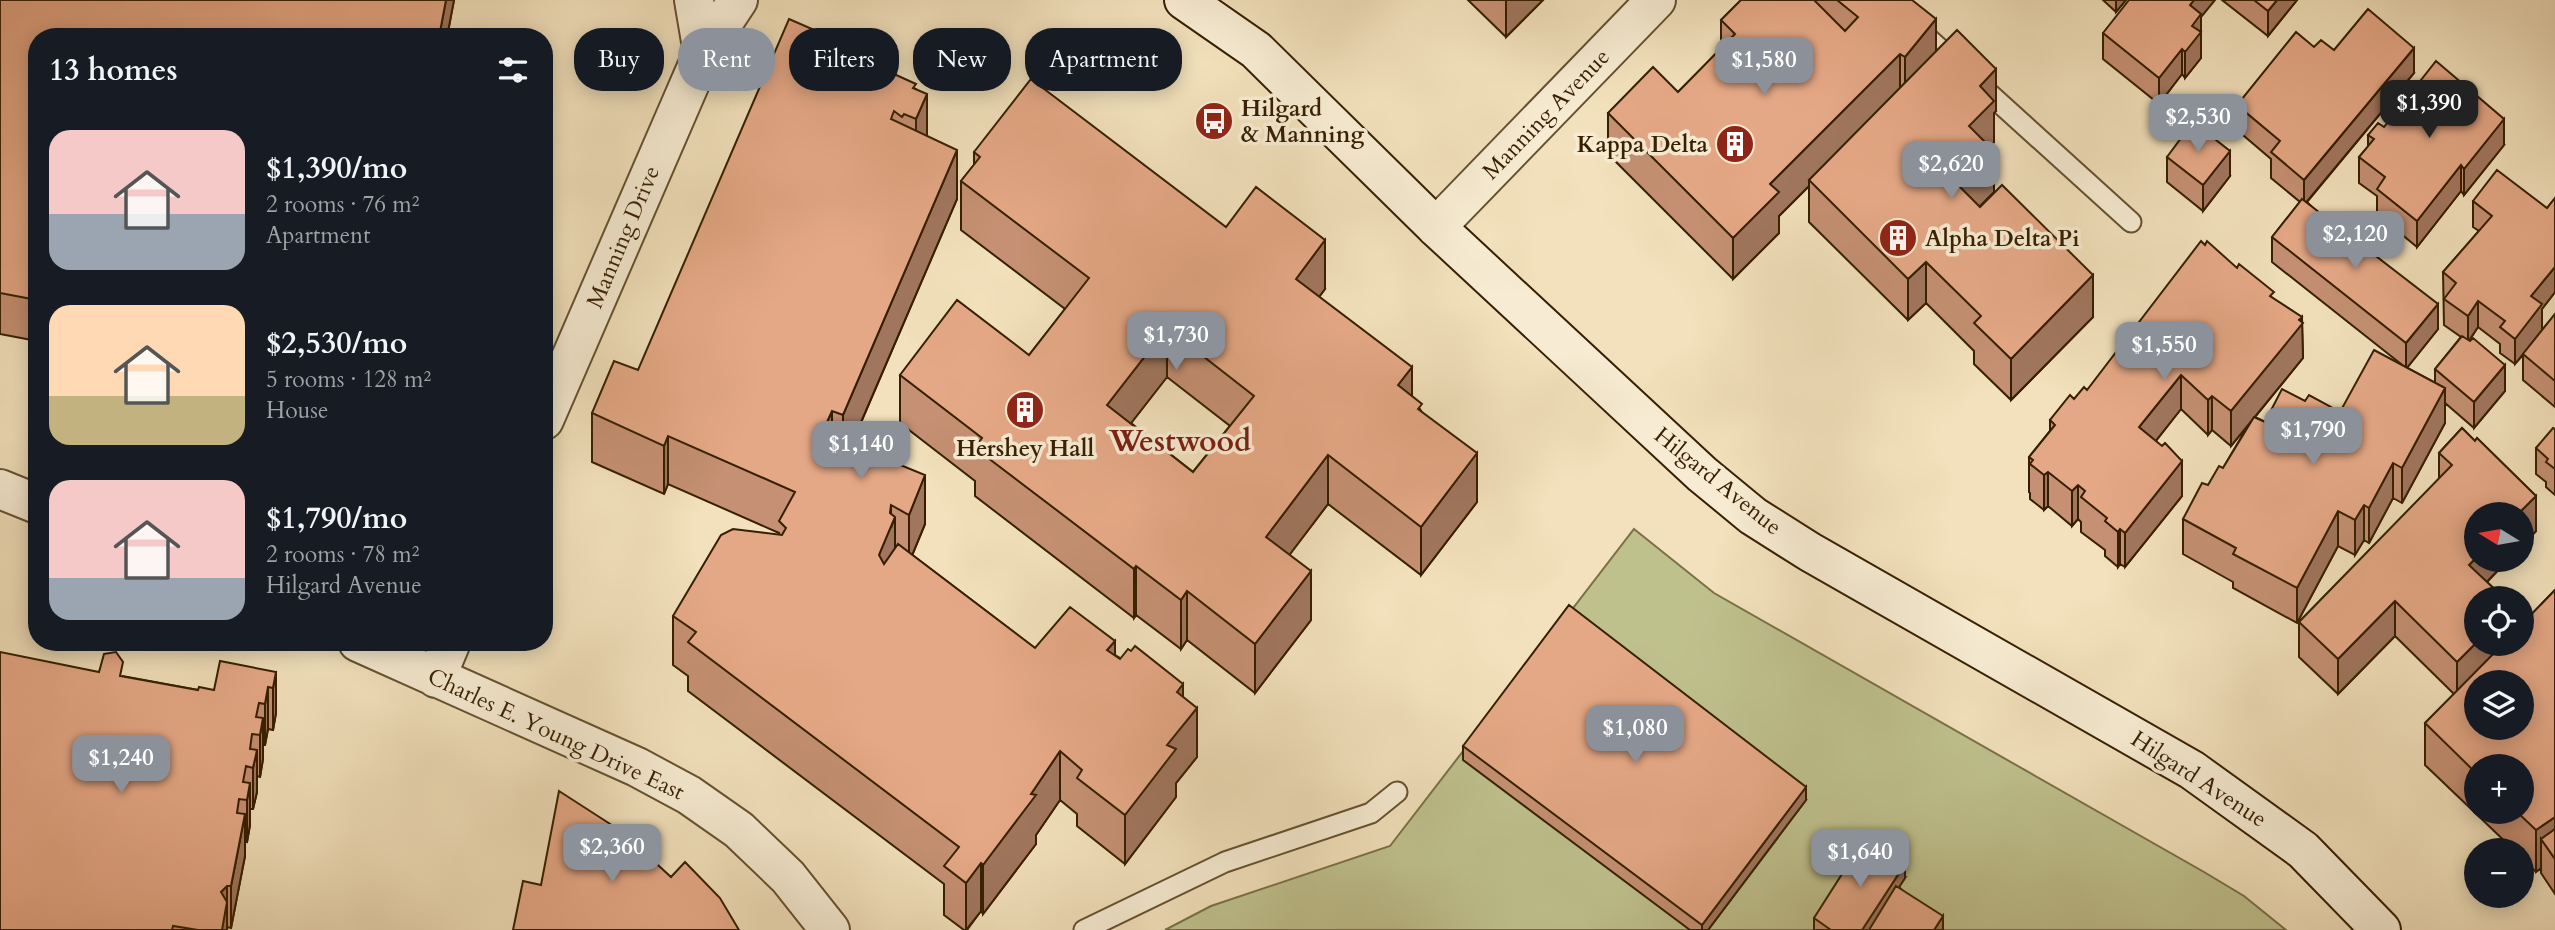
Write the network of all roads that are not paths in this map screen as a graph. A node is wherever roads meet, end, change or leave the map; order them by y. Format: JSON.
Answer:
{"nodes":[{"id":1,"x":694,"y":0,"type":"edge"},
{"id":2,"x":738,"y":0,"type":"edge"},
{"id":3,"x":1184,"y":0,"type":"edge"},
{"id":4,"x":1656,"y":0,"type":"edge"},
{"id":5,"x":1886,"y":0,"type":"edge"},
{"id":6,"x":699,"y":28,"type":"edge"},
{"id":7,"x":720,"y":28,"type":"edge"},
{"id":8,"x":687,"y":91,"type":"edge"},
{"id":9,"x":2132,"y":222,"type":"dead end"},
{"id":10,"x":1436,"y":227,"type":"junction"},
{"id":11,"x":553,"y":399,"type":"edge"},
{"id":12,"x":0,"y":489,"type":"edge"},
{"id":13,"x":28,"y":500,"type":"edge"},
{"id":14,"x":378,"y":651,"type":"edge"},
{"id":15,"x":448,"y":651,"type":"edge"},
{"id":16,"x":436,"y":678,"type":"junction"},
{"id":17,"x":1397,"y":792,"type":"dead end"},
{"id":18,"x":830,"y":930,"type":"edge"},
{"id":19,"x":1084,"y":930,"type":"edge"},
{"id":20,"x":2381,"y":930,"type":"edge"}],
"edges":[{"from":1,"to":6,"type":"street"},
{"from":2,"to":7,"type":"street","name":"Manning Drive"},
{"from":3,"to":10,"type":"street","name":"Hilgard Avenue"},
{"from":4,"to":10,"type":"street","name":"Manning Avenue"},
{"from":5,"to":9,"type":"lane"},
{"from":8,"to":11,"type":"street","name":"Manning Drive"},
{"from":10,"to":20,"type":"street","name":"Hilgard Avenue"},
{"from":12,"to":13,"type":"street"},
{"from":14,"to":16,"type":"street","name":"Charles E. Young Drive East"},
{"from":15,"to":16,"type":"street"},
{"from":16,"to":18,"type":"street","name":"Charles E. Young Drive East"},
{"from":17,"to":19,"type":"lane"}]}
